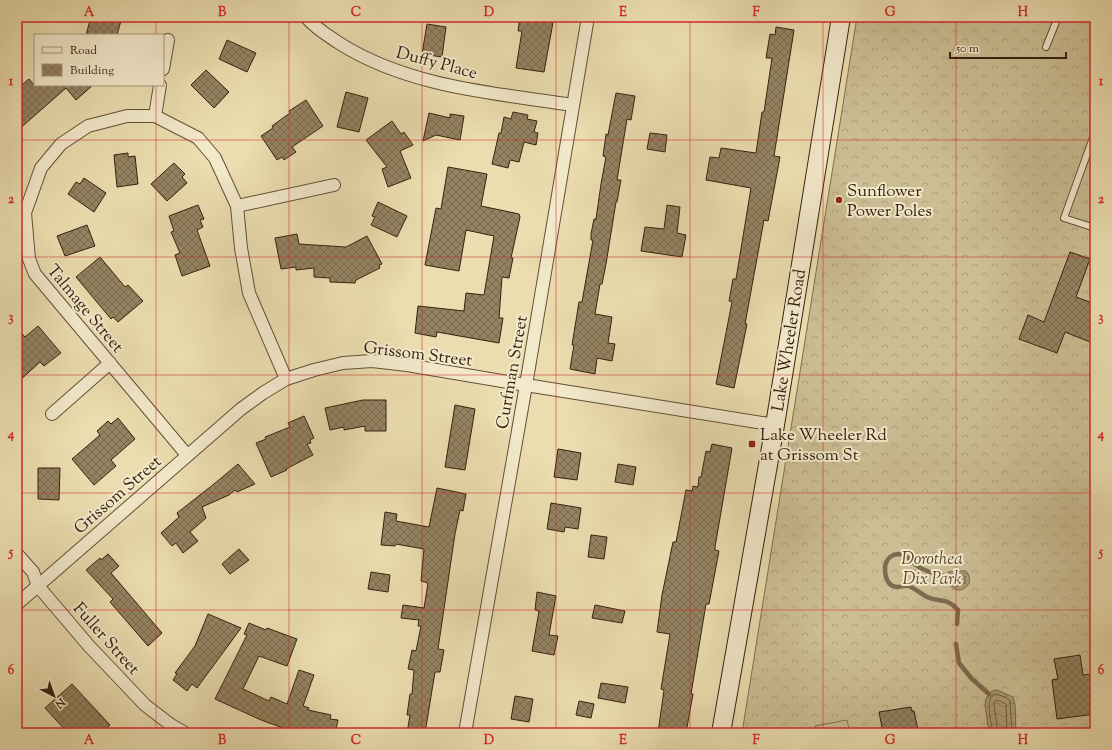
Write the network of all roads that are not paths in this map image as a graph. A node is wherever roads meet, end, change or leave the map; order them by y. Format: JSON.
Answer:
{"nodes":[{"id":1,"x":306,"y":17,"type":"edge"},
{"id":2,"x":588,"y":17,"type":"edge"},
{"id":3,"x":841,"y":17,"type":"edge"},
{"id":4,"x":1058,"y":17,"type":"edge"},
{"id":5,"x":168,"y":40,"type":"dead end"},
{"id":6,"x":1046,"y":47,"type":"dead end"},
{"id":7,"x":164,"y":63,"type":"edge"},
{"id":8,"x":160,"y":86,"type":"edge"},
{"id":9,"x":573,"y":105,"type":"junction"},
{"id":10,"x":154,"y":116,"type":"junction"},
{"id":11,"x":1095,"y":132,"type":"edge"},
{"id":12,"x":334,"y":186,"type":"dead end"},
{"id":13,"x":237,"y":206,"type":"junction"},
{"id":14,"x":21,"y":212,"type":"edge"},
{"id":15,"x":1095,"y":228,"type":"edge"},
{"id":16,"x":110,"y":363,"type":"junction"},
{"id":17,"x":286,"y":379,"type":"junction"},
{"id":18,"x":526,"y":386,"type":"junction"},
{"id":19,"x":52,"y":414,"type":"dead end"},
{"id":20,"x":775,"y":424,"type":"junction"},
{"id":21,"x":188,"y":455,"type":"junction"},
{"id":22,"x":17,"y":554,"type":"edge"},
{"id":23,"x":38,"y":586,"type":"junction"},
{"id":24,"x":17,"y":604,"type":"edge"},
{"id":25,"x":185,"y":733,"type":"edge"},
{"id":26,"x":465,"y":733,"type":"edge"},
{"id":27,"x":721,"y":733,"type":"edge"}],
"edges":[{"from":1,"to":9,"type":"street","name":"Duffy Place"},
{"from":2,"to":9,"type":"street","name":"Curfman Street"},
{"from":3,"to":20,"type":"main road","name":"Lake Wheeler Road"},
{"from":4,"to":6,"type":"lane"},
{"from":5,"to":7,"type":"street"},
{"from":8,"to":10,"type":"street"},
{"from":9,"to":18,"type":"street","name":"Curfman Street"},
{"from":10,"to":13,"type":"street","name":"Talmage Street"},
{"from":10,"to":14,"type":"street","name":"Talmage Street"},
{"from":11,"to":15,"type":"lane"},
{"from":12,"to":13,"type":"street"},
{"from":13,"to":17,"type":"street","name":"Talmage Street"},
{"from":14,"to":16,"type":"street","name":"Talmage Street"},
{"from":16,"to":19,"type":"street"},
{"from":16,"to":21,"type":"street","name":"Talmage Street"},
{"from":17,"to":18,"type":"street","name":"Grissom Street"},
{"from":17,"to":21,"type":"street","name":"Grissom Street"},
{"from":18,"to":20,"type":"street","name":"Grissom Street"},
{"from":18,"to":26,"type":"street","name":"Curfman Street"},
{"from":20,"to":27,"type":"main road","name":"Lake Wheeler Road"},
{"from":21,"to":23,"type":"street","name":"Grissom Street"},
{"from":22,"to":23,"type":"street","name":"Fuller Street"},
{"from":23,"to":24,"type":"street","name":"Grissom Street"},
{"from":23,"to":25,"type":"street","name":"Fuller Street"}]}
